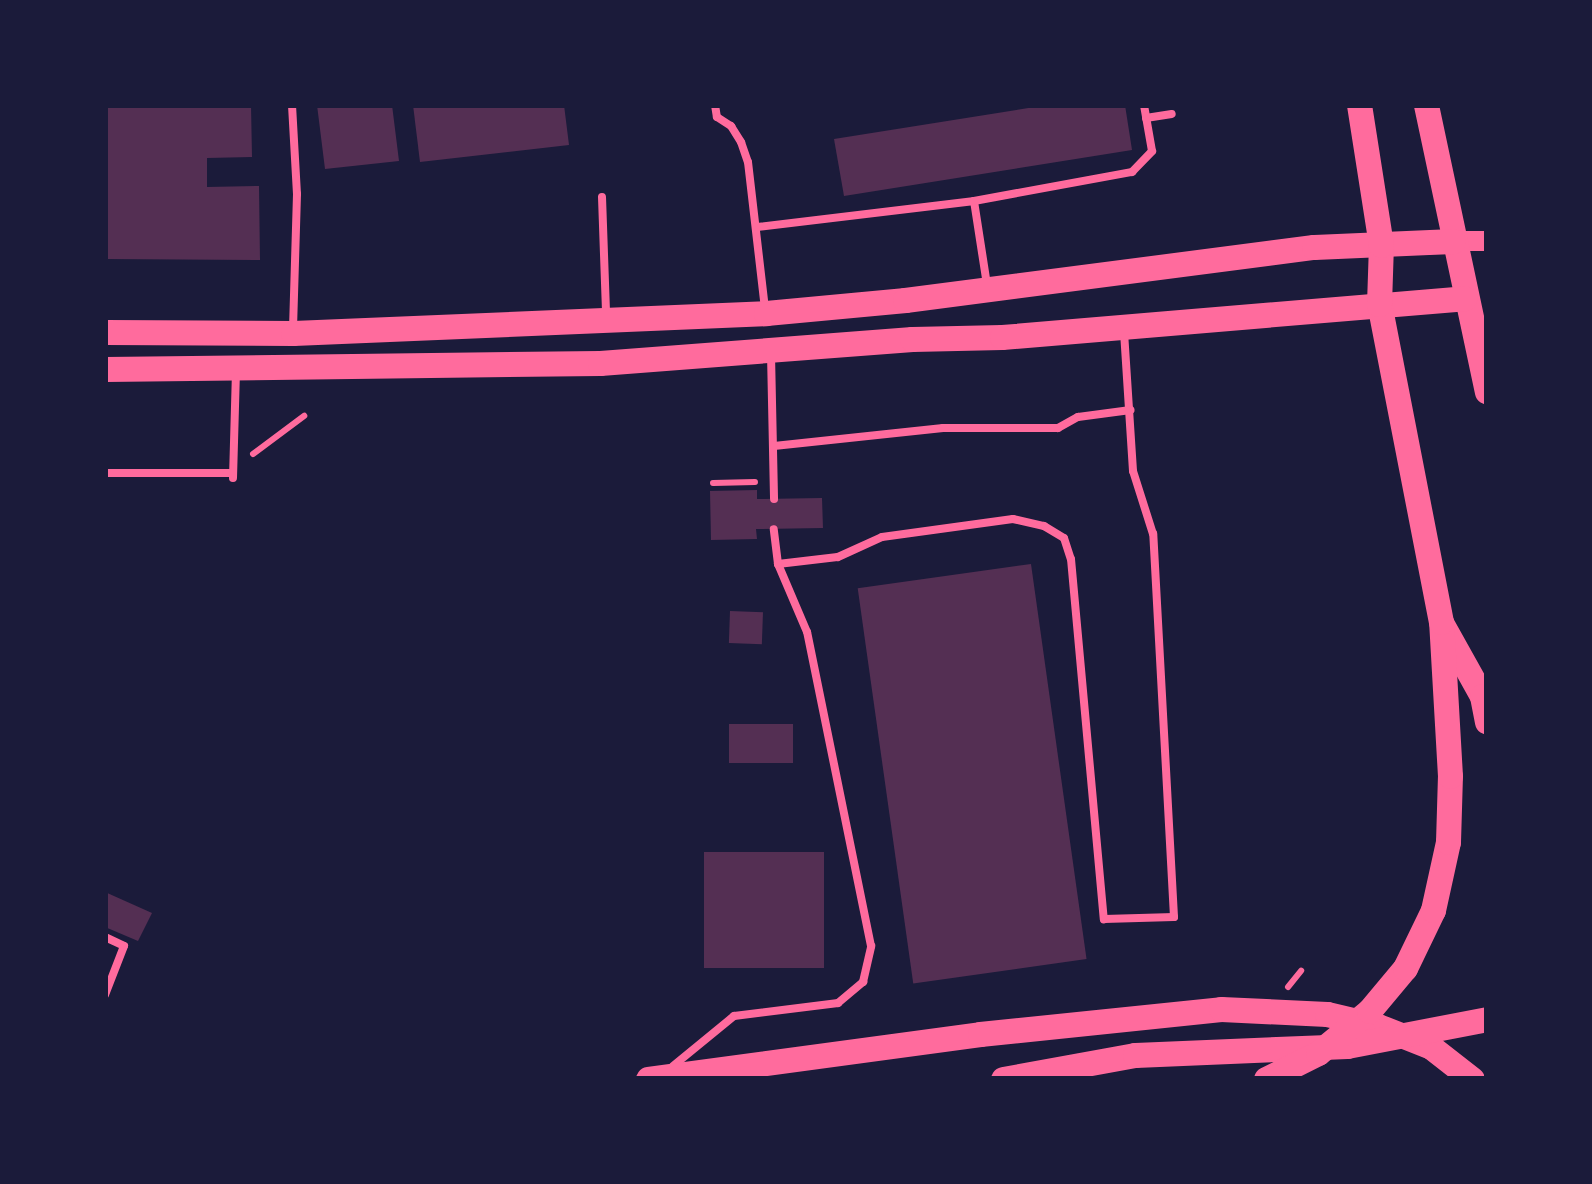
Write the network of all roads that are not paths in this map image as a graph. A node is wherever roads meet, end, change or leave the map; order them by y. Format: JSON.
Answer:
{"nodes":[{"id":1,"x":292,"y":105,"type":"edge"},
{"id":2,"x":715,"y":105,"type":"edge"},
{"id":3,"x":1144,"y":105,"type":"edge"},
{"id":4,"x":1359,"y":105,"type":"edge"},
{"id":5,"x":1426,"y":105,"type":"edge"},
{"id":6,"x":1172,"y":114,"type":"dead end"},
{"id":7,"x":1146,"y":118,"type":"junction"},
{"id":8,"x":602,"y":197,"type":"dead end"},
{"id":9,"x":974,"y":201,"type":"junction"},
{"id":10,"x":756,"y":227,"type":"junction"},
{"id":11,"x":1452,"y":241,"type":"junction"},
{"id":12,"x":1487,"y":241,"type":"edge"},
{"id":13,"x":1381,"y":246,"type":"junction"},
{"id":14,"x":987,"y":290,"type":"junction"},
{"id":15,"x":1476,"y":298,"type":"edge"},
{"id":16,"x":1379,"y":304,"type":"junction"},
{"id":17,"x":766,"y":313,"type":"junction"},
{"id":18,"x":606,"y":323,"type":"junction"},
{"id":19,"x":1124,"y":328,"type":"junction"},
{"id":20,"x":105,"y":332,"type":"edge"},
{"id":21,"x":293,"y":333,"type":"junction"},
{"id":22,"x":770,"y":350,"type":"junction"},
{"id":23,"x":105,"y":369,"type":"edge"},
{"id":24,"x":236,"y":370,"type":"junction"},
{"id":25,"x":1487,"y":392,"type":"edge"},
{"id":26,"x":1130,"y":410,"type":"junction"},
{"id":27,"x":774,"y":446,"type":"junction"},
{"id":28,"x":105,"y":473,"type":"edge"},
{"id":29,"x":774,"y":499,"type":"dead end"},
{"id":30,"x":774,"y":529,"type":"dead end"},
{"id":31,"x":778,"y":564,"type":"junction"},
{"id":32,"x":1440,"y":622,"type":"junction"},
{"id":33,"x":1487,"y":722,"type":"edge"},
{"id":34,"x":105,"y":937,"type":"edge"},
{"id":35,"x":105,"y":995,"type":"edge"},
{"id":36,"x":1487,"y":1020,"type":"edge"},
{"id":37,"x":648,"y":1079,"type":"edge"},
{"id":38,"x":658,"y":1079,"type":"edge"},
{"id":39,"x":1003,"y":1079,"type":"edge"},
{"id":40,"x":1266,"y":1079,"type":"edge"},
{"id":41,"x":1472,"y":1079,"type":"edge"}],
"edges":[{"from":1,"to":21,"type":"lane"},
{"from":2,"to":10,"type":"lane"},
{"from":3,"to":7,"type":"lane"},
{"from":4,"to":13,"type":"main road"},
{"from":5,"to":11,"type":"main road"},
{"from":6,"to":7,"type":"lane"},
{"from":7,"to":9,"type":"lane"},
{"from":8,"to":18,"type":"lane"},
{"from":9,"to":10,"type":"lane"},
{"from":9,"to":14,"type":"lane"},
{"from":10,"to":17,"type":"lane"},
{"from":11,"to":12,"type":"main road"},
{"from":11,"to":13,"type":"main road"},
{"from":11,"to":15,"type":"main road"},
{"from":13,"to":14,"type":"main road"},
{"from":13,"to":16,"type":"main road"},
{"from":14,"to":17,"type":"main road"},
{"from":15,"to":16,"type":"main road"},
{"from":15,"to":25,"type":"main road"},
{"from":16,"to":19,"type":"main road"},
{"from":16,"to":32,"type":"main road"},
{"from":17,"to":18,"type":"main road"},
{"from":18,"to":21,"type":"main road"},
{"from":19,"to":22,"type":"main road"},
{"from":19,"to":26,"type":"lane"},
{"from":20,"to":21,"type":"main road"},
{"from":22,"to":24,"type":"main road"},
{"from":22,"to":27,"type":"lane"},
{"from":23,"to":24,"type":"main road"},
{"from":24,"to":28,"type":"lane"},
{"from":26,"to":27,"type":"lane"},
{"from":26,"to":31,"type":"lane"},
{"from":27,"to":29,"type":"lane"},
{"from":30,"to":31,"type":"lane"},
{"from":31,"to":38,"type":"lane"},
{"from":32,"to":33,"type":"main road"},
{"from":32,"to":40,"type":"main road"},
{"from":34,"to":35,"type":"lane"},
{"from":36,"to":39,"type":"main road"},
{"from":37,"to":41,"type":"main road"}]}
